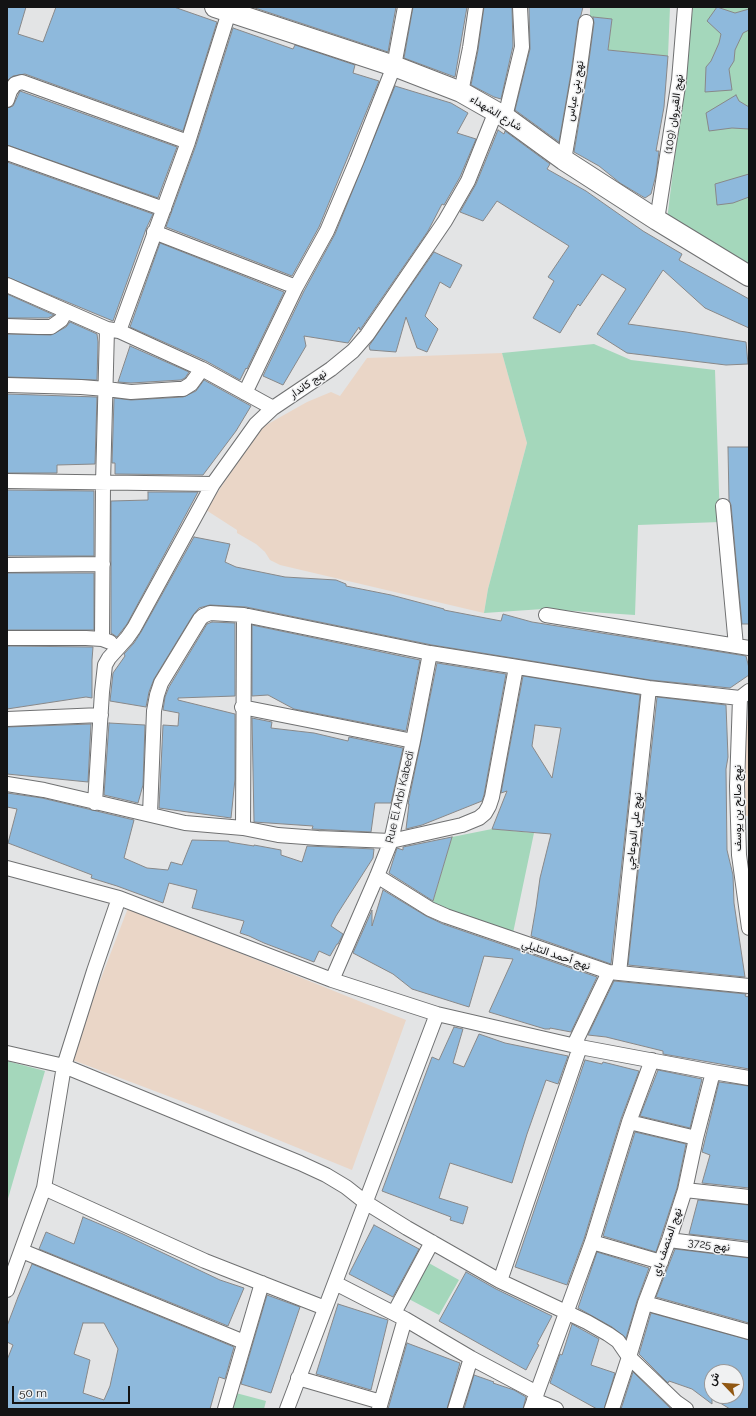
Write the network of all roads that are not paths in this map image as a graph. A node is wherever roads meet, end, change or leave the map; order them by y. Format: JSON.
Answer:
{"nodes":[{"id":1,"x":405,"y":7,"type":"edge"},
{"id":2,"x":476,"y":7,"type":"edge"},
{"id":3,"x":520,"y":7,"type":"edge"},
{"id":4,"x":685,"y":7,"type":"edge"},
{"id":5,"x":222,"y":10,"type":"edge"},
{"id":6,"x":586,"y":22,"type":"dead end"},
{"id":7,"x":394,"y":66,"type":"junction"},
{"id":8,"x":461,"y":92,"type":"junction"},
{"id":9,"x":7,"y":100,"type":"edge"},
{"id":10,"x":501,"y":114,"type":"junction"},
{"id":11,"x":188,"y":142,"type":"junction"},
{"id":12,"x":7,"y":153,"type":"edge"},
{"id":13,"x":564,"y":160,"type":"junction"},
{"id":14,"x":164,"y":209,"type":"junction"},
{"id":15,"x":658,"y":220,"type":"junction"},
{"id":16,"x":154,"y":232,"type":"junction"},
{"id":17,"x":749,"y":276,"type":"edge"},
{"id":18,"x":7,"y":285,"type":"edge"},
{"id":19,"x":296,"y":287,"type":"junction"},
{"id":20,"x":66,"y":311,"type":"junction"},
{"id":21,"x":7,"y":326,"type":"edge"},
{"id":22,"x":113,"y":330,"type":"junction"},
{"id":23,"x":202,"y":369,"type":"junction"},
{"id":24,"x":7,"y":385,"type":"edge"},
{"id":25,"x":106,"y":389,"type":"junction"},
{"id":26,"x":245,"y":393,"type":"junction"},
{"id":27,"x":274,"y":408,"type":"junction"},
{"id":28,"x":7,"y":481,"type":"edge"},
{"id":29,"x":103,"y":483,"type":"junction"},
{"id":30,"x":214,"y":484,"type":"junction"},
{"id":31,"x":723,"y":506,"type":"dead end"},
{"id":32,"x":7,"y":564,"type":"edge"},
{"id":33,"x":103,"y":564,"type":"junction"},
{"id":34,"x":244,"y":615,"type":"junction"},
{"id":35,"x":546,"y":615,"type":"dead end"},
{"id":36,"x":7,"y":638,"type":"edge"},
{"id":37,"x":102,"y":640,"type":"junction"},
{"id":38,"x":120,"y":646,"type":"junction"},
{"id":39,"x":743,"y":647,"type":"edge"},
{"id":40,"x":430,"y":653,"type":"junction"},
{"id":41,"x":516,"y":667,"type":"junction"},
{"id":42,"x":649,"y":688,"type":"junction"},
{"id":43,"x":745,"y":694,"type":"edge"},
{"id":44,"x":242,"y":707,"type":"junction"},
{"id":45,"x":101,"y":715,"type":"junction"},
{"id":46,"x":7,"y":719,"type":"edge"},
{"id":47,"x":413,"y":741,"type":"junction"},
{"id":48,"x":7,"y":784,"type":"edge"},
{"id":49,"x":95,"y":803,"type":"junction"},
{"id":50,"x":150,"y":814,"type":"junction"},
{"id":51,"x":243,"y":828,"type":"junction"},
{"id":52,"x":391,"y":841,"type":"junction"},
{"id":53,"x":7,"y":868,"type":"edge"},
{"id":54,"x":377,"y":876,"type":"junction"},
{"id":55,"x":119,"y":898,"type":"junction"},
{"id":56,"x":749,"y":928,"type":"edge"},
{"id":57,"x":614,"y":973,"type":"junction"},
{"id":58,"x":332,"y":980,"type":"junction"},
{"id":59,"x":749,"y":986,"type":"edge"},
{"id":60,"x":437,"y":1014,"type":"junction"},
{"id":61,"x":577,"y":1046,"type":"junction"},
{"id":62,"x":7,"y":1052,"type":"edge"},
{"id":63,"x":652,"y":1060,"type":"junction"},
{"id":64,"x":64,"y":1066,"type":"junction"},
{"id":65,"x":713,"y":1072,"type":"junction"},
{"id":66,"x":749,"y":1078,"type":"edge"},
{"id":67,"x":629,"y":1122,"type":"junction"},
{"id":68,"x":696,"y":1138,"type":"junction"},
{"id":69,"x":44,"y":1188,"type":"junction"},
{"id":70,"x":685,"y":1190,"type":"junction"},
{"id":71,"x":749,"y":1197,"type":"edge"},
{"id":72,"x":366,"y":1202,"type":"junction"},
{"id":73,"x":669,"y":1240,"type":"junction"},
{"id":74,"x":432,"y":1242,"type":"junction"},
{"id":75,"x":592,"y":1242,"type":"junction"},
{"id":76,"x":749,"y":1250,"type":"edge"},
{"id":77,"x":22,"y":1252,"type":"junction"},
{"id":78,"x":661,"y":1262,"type":"junction"},
{"id":79,"x":500,"y":1281,"type":"junction"},
{"id":80,"x":8,"y":1283,"type":"edge"},
{"id":81,"x":262,"y":1283,"type":"junction"},
{"id":82,"x":335,"y":1283,"type":"junction"},
{"id":83,"x":645,"y":1303,"type":"junction"},
{"id":84,"x":325,"y":1308,"type":"junction"},
{"id":85,"x":566,"y":1312,"type":"junction"},
{"id":86,"x":399,"y":1316,"type":"junction"},
{"id":87,"x":749,"y":1332,"type":"edge"},
{"id":88,"x":244,"y":1342,"type":"junction"},
{"id":89,"x":629,"y":1357,"type":"junction"},
{"id":90,"x":471,"y":1358,"type":"junction"},
{"id":91,"x":298,"y":1378,"type":"junction"},
{"id":92,"x":534,"y":1401,"type":"edge"},
{"id":93,"x":380,"y":1406,"type":"edge"},
{"id":94,"x":225,"y":1409,"type":"edge"},
{"id":95,"x":287,"y":1409,"type":"edge"},
{"id":96,"x":455,"y":1409,"type":"edge"},
{"id":97,"x":556,"y":1409,"type":"edge"},
{"id":98,"x":612,"y":1409,"type":"edge"},
{"id":99,"x":686,"y":1409,"type":"edge"}],
"edges":[{"from":1,"to":7,"type":"street"},
{"from":2,"to":8,"type":"street"},
{"from":3,"to":10,"type":"street","name":"نهج كاندار"},
{"from":4,"to":15,"type":"street","name":"نهج القيروان (109)"},
{"from":5,"to":7,"type":"street","name":"شارع الشهداء"},
{"from":5,"to":11,"type":"street"},
{"from":6,"to":13,"type":"street","name":"نهج بني عباس"},
{"from":7,"to":8,"type":"street","name":"شارع الشهداء"},
{"from":7,"to":19,"type":"street"},
{"from":8,"to":10,"type":"street","name":"شارع الشهداء"},
{"from":9,"to":11,"type":"street"},
{"from":10,"to":13,"type":"street","name":"شارع الشهداء"},
{"from":10,"to":27,"type":"street","name":"نهج كاندار"},
{"from":11,"to":14,"type":"street"},
{"from":12,"to":14,"type":"street"},
{"from":13,"to":15,"type":"street","name":"شارع الشهداء"},
{"from":14,"to":16,"type":"street"},
{"from":15,"to":17,"type":"street","name":"شارع الشهداء"},
{"from":16,"to":19,"type":"street"},
{"from":16,"to":22,"type":"street"},
{"from":18,"to":20,"type":"street"},
{"from":19,"to":26,"type":"street"},
{"from":20,"to":21,"type":"street"},
{"from":20,"to":22,"type":"street"},
{"from":22,"to":23,"type":"street"},
{"from":22,"to":25,"type":"street"},
{"from":23,"to":25,"type":"street"},
{"from":23,"to":26,"type":"street"},
{"from":24,"to":25,"type":"street"},
{"from":25,"to":29,"type":"street"},
{"from":26,"to":27,"type":"street"},
{"from":27,"to":30,"type":"street","name":"نهج كاندار"},
{"from":28,"to":29,"type":"street"},
{"from":29,"to":30,"type":"street"},
{"from":29,"to":33,"type":"street"},
{"from":30,"to":38,"type":"street","name":"نهج كاندار"},
{"from":31,"to":39,"type":"street"},
{"from":32,"to":33,"type":"street"},
{"from":33,"to":37,"type":"street"},
{"from":34,"to":40,"type":"street"},
{"from":34,"to":44,"type":"street"},
{"from":34,"to":50,"type":"street"},
{"from":35,"to":39,"type":"street"},
{"from":36,"to":37,"type":"street"},
{"from":37,"to":38,"type":"street"},
{"from":38,"to":45,"type":"street","name":"نهج كاندار"},
{"from":40,"to":41,"type":"street"},
{"from":40,"to":47,"type":"street","name":"Rue El Arbi Kabedi"},
{"from":41,"to":42,"type":"street"},
{"from":41,"to":52,"type":"street"},
{"from":42,"to":43,"type":"street"},
{"from":42,"to":57,"type":"street","name":"نهج علي الدوعاجي"},
{"from":43,"to":56,"type":"street","name":"نهج صالح بن يوسف"},
{"from":44,"to":47,"type":"street"},
{"from":44,"to":51,"type":"street"},
{"from":45,"to":46,"type":"street"},
{"from":45,"to":49,"type":"street","name":"نهج كاندار"},
{"from":47,"to":52,"type":"street","name":"Rue El Arbi Kabedi"},
{"from":48,"to":49,"type":"street"},
{"from":49,"to":50,"type":"street"},
{"from":50,"to":51,"type":"street"},
{"from":51,"to":52,"type":"street"},
{"from":52,"to":54,"type":"street","name":"Rue El Arbi Kabedi"},
{"from":53,"to":55,"type":"street"},
{"from":54,"to":57,"type":"street","name":"نهج أحمد التليلي"},
{"from":54,"to":58,"type":"street","name":"Rue El Arbi Kabedi"},
{"from":55,"to":58,"type":"street"},
{"from":55,"to":64,"type":"street"},
{"from":57,"to":59,"type":"street","name":"نهج أحمد التليلي"},
{"from":57,"to":61,"type":"street","name":"نهج علي الدوعاجي"},
{"from":58,"to":60,"type":"street"},
{"from":60,"to":61,"type":"street"},
{"from":60,"to":72,"type":"street"},
{"from":61,"to":63,"type":"street"},
{"from":61,"to":79,"type":"street","name":"نهج علي الدوعاجي"},
{"from":62,"to":64,"type":"street"},
{"from":63,"to":65,"type":"street"},
{"from":63,"to":67,"type":"street"},
{"from":64,"to":69,"type":"street"},
{"from":64,"to":72,"type":"street"},
{"from":65,"to":66,"type":"street"},
{"from":65,"to":68,"type":"street","name":"نهج المنصف باي"},
{"from":67,"to":68,"type":"street"},
{"from":67,"to":75,"type":"street"},
{"from":68,"to":70,"type":"street","name":"نهج المنصف باي"},
{"from":69,"to":77,"type":"street"},
{"from":69,"to":81,"type":"street"},
{"from":70,"to":71,"type":"street"},
{"from":70,"to":73,"type":"street","name":"نهج المنصف باي"},
{"from":72,"to":74,"type":"street"},
{"from":72,"to":82,"type":"street"},
{"from":73,"to":76,"type":"street","name":"نهج 3725"},
{"from":73,"to":78,"type":"street","name":"نهج المنصف باي"},
{"from":74,"to":79,"type":"street"},
{"from":74,"to":86,"type":"street"},
{"from":75,"to":78,"type":"street"},
{"from":75,"to":85,"type":"street"},
{"from":77,"to":80,"type":"street"},
{"from":77,"to":88,"type":"street"},
{"from":78,"to":83,"type":"street","name":"نهج المنصف باي"},
{"from":79,"to":85,"type":"street"},
{"from":81,"to":84,"type":"street"},
{"from":81,"to":88,"type":"street"},
{"from":82,"to":84,"type":"street"},
{"from":82,"to":86,"type":"street"},
{"from":83,"to":87,"type":"street"},
{"from":83,"to":89,"type":"street","name":"نهج المنصف باي"},
{"from":84,"to":91,"type":"street"},
{"from":85,"to":89,"type":"street"},
{"from":85,"to":92,"type":"street"},
{"from":86,"to":90,"type":"street"},
{"from":86,"to":93,"type":"street"},
{"from":88,"to":94,"type":"street"},
{"from":89,"to":98,"type":"street","name":"نهج المنصف باي"},
{"from":89,"to":99,"type":"street"},
{"from":90,"to":92,"type":"street"},
{"from":90,"to":96,"type":"street"},
{"from":91,"to":93,"type":"street"},
{"from":91,"to":95,"type":"street"},
{"from":92,"to":97,"type":"street"}]}
